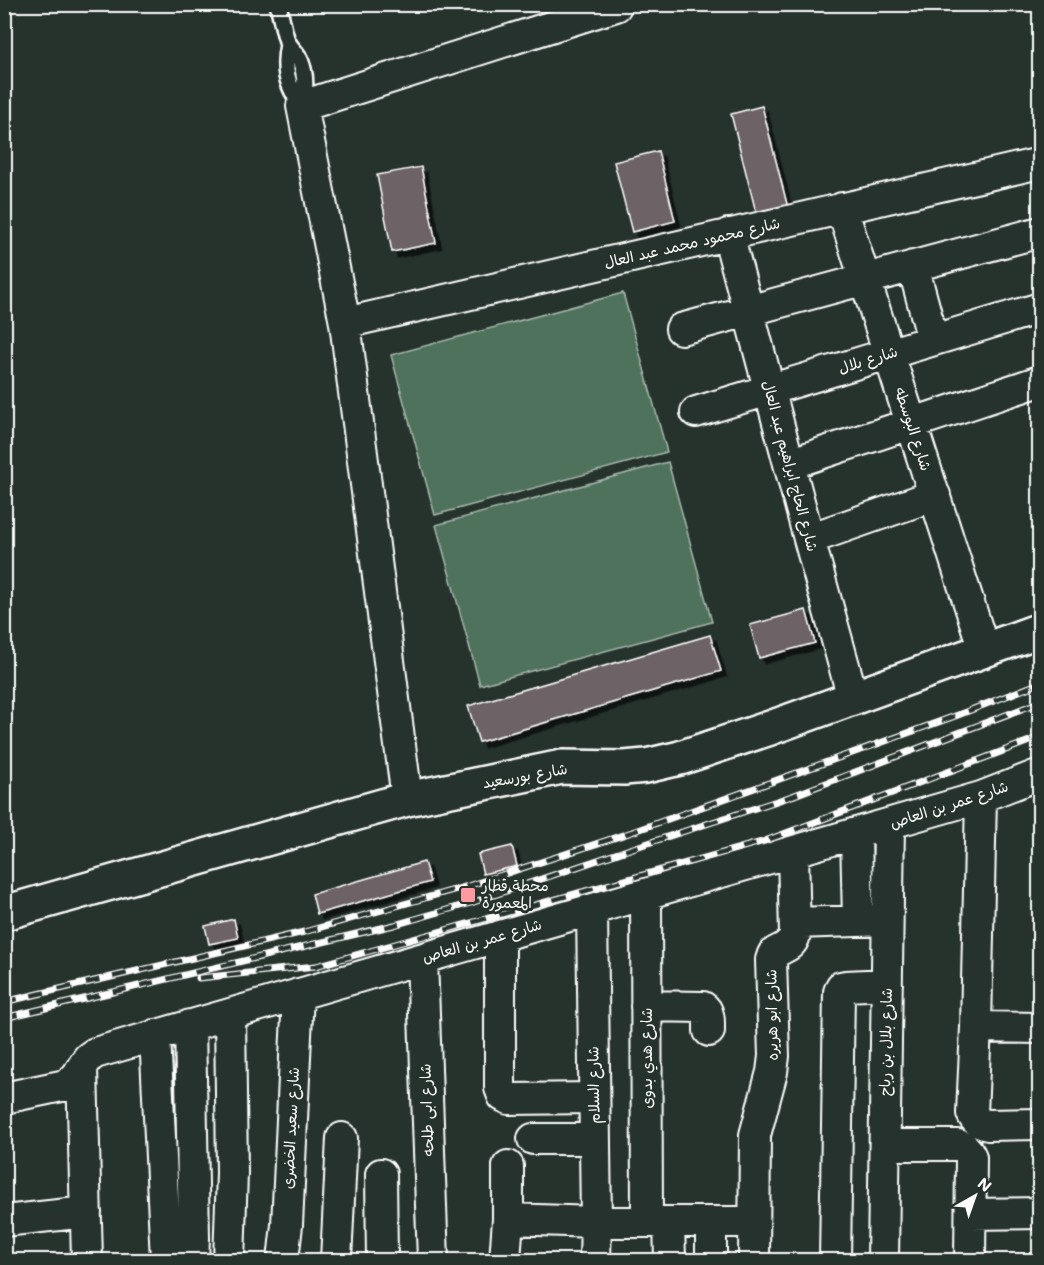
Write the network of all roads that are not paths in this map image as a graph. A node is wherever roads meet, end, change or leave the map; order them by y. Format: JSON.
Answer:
{"nodes":[{"id":1,"x":278,"y":4,"type":"edge"},
{"id":2,"x":616,"y":6,"type":"dead end"},
{"id":3,"x":302,"y":106,"type":"junction"},
{"id":4,"x":1040,"y":162,"type":"edge"},
{"id":5,"x":842,"y":208,"type":"junction"},
{"id":6,"x":1040,"y":232,"type":"edge"},
{"id":7,"x":728,"y":234,"type":"junction"},
{"id":8,"x":912,"y":266,"type":"junction"},
{"id":9,"x":865,"y":279,"type":"junction"},
{"id":10,"x":1040,"y":308,"type":"edge"},
{"id":11,"x":748,"y":310,"type":"junction"},
{"id":12,"x":345,"y":323,"type":"junction"},
{"id":13,"x":681,"y":329,"type":"dead end"},
{"id":14,"x":933,"y":340,"type":"junction"},
{"id":15,"x":889,"y":353,"type":"junction"},
{"id":16,"x":1040,"y":381,"type":"edge"},
{"id":17,"x":770,"y":389,"type":"junction"},
{"id":18,"x":696,"y":412,"type":"dead end"},
{"id":19,"x":912,"y":424,"type":"junction"},
{"id":20,"x":789,"y":464,"type":"junction"},
{"id":21,"x":935,"y":495,"type":"junction"},
{"id":22,"x":809,"y":539,"type":"junction"},
{"id":23,"x":1040,"y":630,"type":"edge"},
{"id":24,"x":984,"y":650,"type":"junction"},
{"id":25,"x":853,"y":698,"type":"junction"},
{"id":26,"x":1040,"y":774,"type":"edge"},
{"id":27,"x":981,"y":797,"type":"junction"},
{"id":28,"x":407,"y":800,"type":"junction"},
{"id":29,"x":889,"y":825,"type":"junction"},
{"id":30,"x":856,"y":834,"type":"junction"},
{"id":31,"x":793,"y":852,"type":"junction"},
{"id":32,"x":646,"y":894,"type":"junction"},
{"id":33,"x":592,"y":910,"type":"junction"},
{"id":34,"x":4,"y":913,"type":"edge"},
{"id":35,"x":887,"y":920,"type":"junction"},
{"id":36,"x":858,"y":921,"type":"junction"},
{"id":37,"x":795,"y":923,"type":"junction"},
{"id":38,"x":500,"y":936,"type":"junction"},
{"id":39,"x":422,"y":959,"type":"junction"},
{"id":40,"x":886,"y":984,"type":"junction"},
{"id":41,"x":298,"y":994,"type":"junction"},
{"id":42,"x":646,"y":1006,"type":"junction"},
{"id":43,"x":230,"y":1014,"type":"junction"},
{"id":44,"x":190,"y":1025,"type":"junction"},
{"id":45,"x":976,"y":1027,"type":"junction"},
{"id":46,"x":1040,"y":1028,"type":"edge"},
{"id":47,"x":709,"y":1031,"type":"dead end"},
{"id":48,"x":155,"y":1035,"type":"junction"},
{"id":49,"x":82,"y":1068,"type":"junction"},
{"id":50,"x":4,"y":1098,"type":"edge"},
{"id":51,"x":594,"y":1098,"type":"junction"},
{"id":52,"x":1040,"y":1124,"type":"edge"},
{"id":53,"x":342,"y":1138,"type":"dead end"},
{"id":54,"x":533,"y":1139,"type":"dead end"},
{"id":55,"x":594,"y":1139,"type":"junction"},
{"id":56,"x":885,"y":1145,"type":"junction"},
{"id":57,"x":508,"y":1166,"type":"dead end"},
{"id":58,"x":381,"y":1174,"type":"dead end"},
{"id":59,"x":86,"y":1212,"type":"junction"},
{"id":60,"x":1040,"y":1213,"type":"edge"},
{"id":61,"x":971,"y":1214,"type":"junction"},
{"id":62,"x":508,"y":1219,"type":"junction"},
{"id":63,"x":4,"y":1221,"type":"edge"},
{"id":64,"x":596,"y":1222,"type":"junction"},
{"id":65,"x":658,"y":1222,"type":"junction"},
{"id":66,"x":711,"y":1222,"type":"junction"},
{"id":67,"x":754,"y":1222,"type":"junction"},
{"id":68,"x":87,"y":1260,"type":"edge"},
{"id":69,"x":166,"y":1260,"type":"edge"},
{"id":70,"x":193,"y":1260,"type":"edge"},
{"id":71,"x":229,"y":1260,"type":"edge"},
{"id":72,"x":283,"y":1260,"type":"edge"},
{"id":73,"x":336,"y":1260,"type":"edge"},
{"id":74,"x":382,"y":1260,"type":"edge"},
{"id":75,"x":433,"y":1260,"type":"edge"},
{"id":76,"x":505,"y":1260,"type":"edge"},
{"id":77,"x":595,"y":1260,"type":"edge"},
{"id":78,"x":669,"y":1260,"type":"edge"},
{"id":79,"x":711,"y":1260,"type":"edge"},
{"id":80,"x":754,"y":1260,"type":"edge"},
{"id":81,"x":836,"y":1260,"type":"edge"},
{"id":82,"x":883,"y":1260,"type":"edge"},
{"id":83,"x":970,"y":1260,"type":"edge"}],
"edges":[{"from":1,"to":3,"type":"lane"},
{"from":2,"to":3,"type":"street"},
{"from":3,"to":12,"type":"street"},
{"from":4,"to":5,"type":"street","name":"شارع محمود محمد عبد العال"},
{"from":5,"to":7,"type":"street","name":"شارع محمود محمد عبد العال"},
{"from":5,"to":9,"type":"street","name":"شارع البوسطه"},
{"from":6,"to":8,"type":"street"},
{"from":7,"to":11,"type":"street","name":"شارع الحاج ابراهيم عبد العال"},
{"from":7,"to":12,"type":"street","name":"شارع محمود محمد عبد العال"},
{"from":8,"to":9,"type":"street"},
{"from":8,"to":14,"type":"street"},
{"from":9,"to":11,"type":"street"},
{"from":9,"to":15,"type":"street","name":"شارع البوسطه"},
{"from":10,"to":14,"type":"street","name":"شارع بلال"},
{"from":11,"to":13,"type":"street"},
{"from":11,"to":17,"type":"street","name":"شارع الحاج ابراهيم عبد العال"},
{"from":12,"to":28,"type":"street"},
{"from":14,"to":15,"type":"street","name":"شارع بلال"},
{"from":15,"to":17,"type":"street","name":"شارع بلال"},
{"from":15,"to":19,"type":"street","name":"شارع البوسطه"},
{"from":16,"to":19,"type":"street"},
{"from":17,"to":18,"type":"street","name":"شارع بلال"},
{"from":17,"to":20,"type":"street","name":"شارع الحاج ابراهيم عبد العال"},
{"from":19,"to":20,"type":"street"},
{"from":19,"to":21,"type":"street","name":"شارع البوسطه"},
{"from":20,"to":22,"type":"street","name":"شارع الحاج ابراهيم عبد العال"},
{"from":21,"to":22,"type":"street"},
{"from":21,"to":24,"type":"street","name":"شارع البوسطه"},
{"from":22,"to":25,"type":"street","name":"شارع الحاج ابراهيم عبد العال"},
{"from":23,"to":24,"type":"main road","name":"شارع بورسعيد"},
{"from":24,"to":25,"type":"main road","name":"شارع بورسعيد"},
{"from":25,"to":28,"type":"main road","name":"شارع بورسعيد"},
{"from":26,"to":27,"type":"street","name":"شارع عمر بن العاص"},
{"from":27,"to":29,"type":"street","name":"شارع عمر بن العاص"},
{"from":27,"to":45,"type":"street"},
{"from":28,"to":34,"type":"main road","name":"شارع بورسعيد"},
{"from":29,"to":30,"type":"street","name":"شارع عمر بن العاص"},
{"from":29,"to":35,"type":"street","name":"شارع بلال بن رباح"},
{"from":30,"to":31,"type":"street","name":"شارع عمر بن العاص"},
{"from":30,"to":36,"type":"street"},
{"from":31,"to":32,"type":"street","name":"شارع عمر بن العاص"},
{"from":31,"to":37,"type":"street","name":"شارع ابو هريره"},
{"from":32,"to":33,"type":"street","name":"شارع عمر بن العاص"},
{"from":32,"to":42,"type":"street","name":"شارع هدي بدوى"},
{"from":33,"to":38,"type":"street","name":"شارع عمر بن العاص"},
{"from":33,"to":51,"type":"street","name":"شارع السلام"},
{"from":35,"to":36,"type":"street"},
{"from":35,"to":40,"type":"street","name":"شارع بلال بن رباح"},
{"from":36,"to":37,"type":"street"},
{"from":37,"to":67,"type":"street","name":"شارع ابو هريره"},
{"from":38,"to":39,"type":"street","name":"شارع عمر بن العاص"},
{"from":38,"to":51,"type":"street"},
{"from":39,"to":41,"type":"street","name":"شارع عمر بن العاص"},
{"from":39,"to":75,"type":"street","name":"شارع ابى طلحه"},
{"from":40,"to":56,"type":"street","name":"شارع بلال بن رباح"},
{"from":40,"to":81,"type":"street"},
{"from":41,"to":43,"type":"street","name":"شارع عمر بن العاص"},
{"from":41,"to":72,"type":"street","name":"شارع سعيد الخضرى"},
{"from":42,"to":47,"type":"street"},
{"from":42,"to":65,"type":"street","name":"شارع هدي بدوى"},
{"from":43,"to":44,"type":"street","name":"شارع عمر بن العاص"},
{"from":43,"to":71,"type":"street"},
{"from":44,"to":48,"type":"street","name":"شارع عمر بن العاص"},
{"from":44,"to":70,"type":"street"},
{"from":45,"to":46,"type":"street"},
{"from":45,"to":52,"type":"street"},
{"from":48,"to":49,"type":"street","name":"شارع عمر بن العاص"},
{"from":48,"to":69,"type":"street"},
{"from":49,"to":50,"type":"street","name":"شارع عمر بن العاص"},
{"from":49,"to":59,"type":"street"},
{"from":51,"to":55,"type":"street","name":"شارع السلام"},
{"from":53,"to":73,"type":"street"},
{"from":54,"to":55,"type":"street"},
{"from":55,"to":64,"type":"street","name":"شارع السلام"},
{"from":56,"to":61,"type":"street"},
{"from":56,"to":82,"type":"street","name":"شارع بلال بن رباح"},
{"from":57,"to":62,"type":"street"},
{"from":58,"to":74,"type":"street"},
{"from":59,"to":63,"type":"street"},
{"from":59,"to":68,"type":"street"},
{"from":60,"to":61,"type":"street"},
{"from":61,"to":83,"type":"street"},
{"from":62,"to":64,"type":"street"},
{"from":62,"to":76,"type":"street"},
{"from":64,"to":65,"type":"street"},
{"from":64,"to":77,"type":"street","name":"شارع السلام"},
{"from":65,"to":66,"type":"street"},
{"from":65,"to":78,"type":"street","name":"شارع هدي بدوى"},
{"from":66,"to":67,"type":"street"},
{"from":66,"to":79,"type":"street"},
{"from":67,"to":80,"type":"street","name":"شارع ابو هريره"}]}
